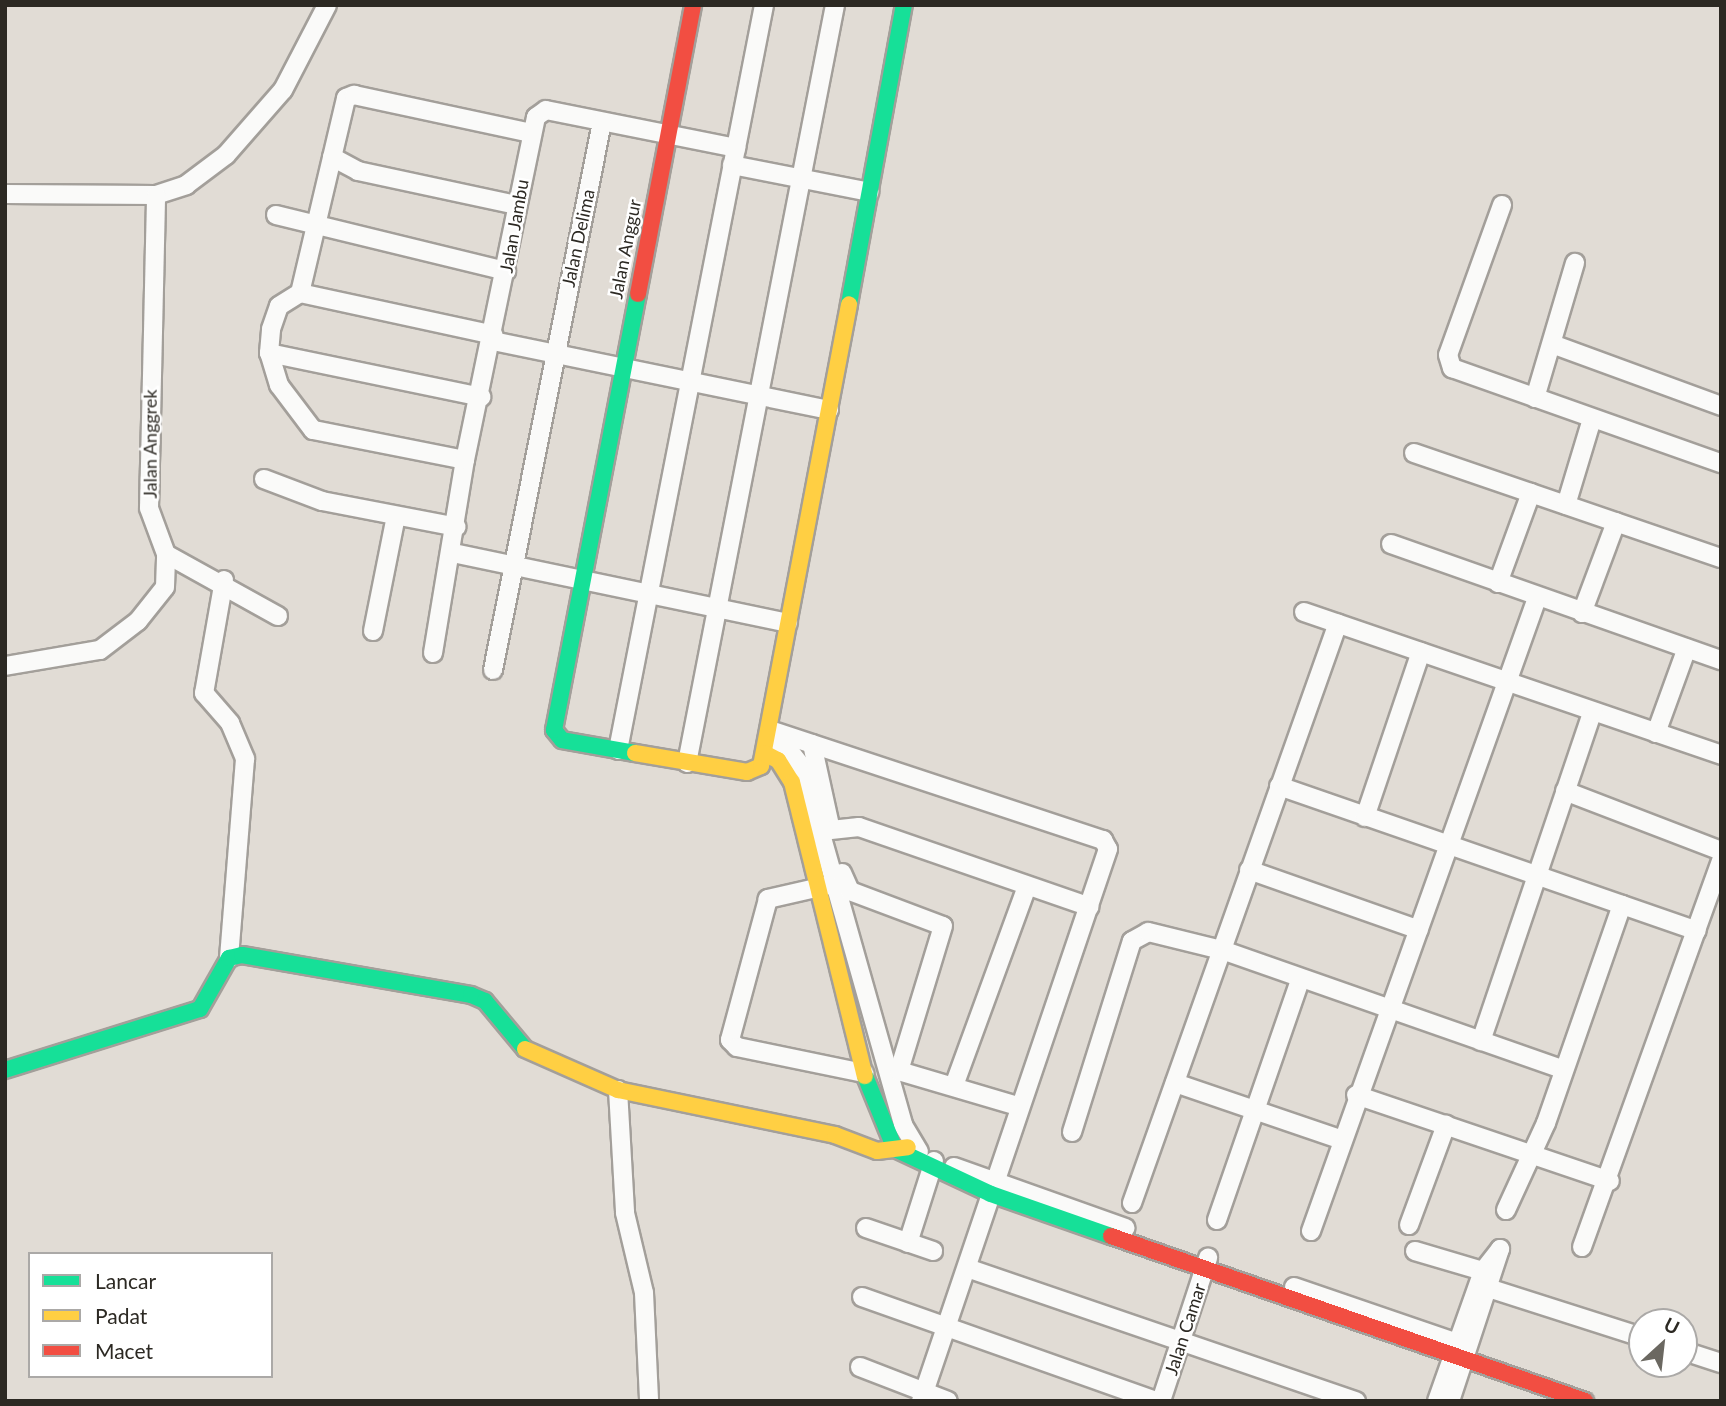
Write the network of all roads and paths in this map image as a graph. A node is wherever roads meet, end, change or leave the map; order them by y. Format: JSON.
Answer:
{"nodes":[{"id":1,"x":327,"y":5,"type":"edge"},
{"id":2,"x":693,"y":5,"type":"edge"},
{"id":3,"x":764,"y":5,"type":"edge"},
{"id":4,"x":835,"y":5,"type":"edge"},
{"id":5,"x":904,"y":5,"type":"edge"},
{"id":6,"x":602,"y":122,"type":"junction"},
{"id":7,"x":531,"y":134,"type":"junction"},
{"id":8,"x":667,"y":135,"type":"junction"},
{"id":9,"x":332,"y":157,"type":"junction"},
{"id":10,"x":734,"y":157,"type":"junction"},
{"id":11,"x":802,"y":178,"type":"junction"},
{"id":12,"x":869,"y":192,"type":"junction"},
{"id":13,"x":5,"y":194,"type":"edge"},
{"id":14,"x":156,"y":195,"type":"junction"},
{"id":15,"x":516,"y":205,"type":"junction"},
{"id":16,"x":1502,"y":205,"type":"dead end"},
{"id":17,"x":276,"y":215,"type":"dead end"},
{"id":18,"x":316,"y":228,"type":"junction"},
{"id":19,"x":1575,"y":263,"type":"dead end"},
{"id":20,"x":506,"y":271,"type":"junction"},
{"id":21,"x":300,"y":293,"type":"junction"},
{"id":22,"x":494,"y":338,"type":"junction"},
{"id":23,"x":1552,"y":344,"type":"junction"},
{"id":24,"x":269,"y":353,"type":"junction"},
{"id":25,"x":556,"y":354,"type":"junction"},
{"id":26,"x":622,"y":370,"type":"junction"},
{"id":27,"x":690,"y":383,"type":"junction"},
{"id":28,"x":482,"y":397,"type":"junction"},
{"id":29,"x":759,"y":397,"type":"junction"},
{"id":30,"x":1535,"y":398,"type":"junction"},
{"id":31,"x":1721,"y":406,"type":"edge"},
{"id":32,"x":830,"y":410,"type":"junction"},
{"id":33,"x":1592,"y":419,"type":"junction"},
{"id":34,"x":1414,"y":453,"type":"dead end"},
{"id":35,"x":465,"y":460,"type":"junction"},
{"id":36,"x":1721,"y":463,"type":"edge"},
{"id":37,"x":264,"y":479,"type":"dead end"},
{"id":38,"x":1531,"y":493,"type":"junction"},
{"id":39,"x":1566,"y":505,"type":"junction"},
{"id":40,"x":396,"y":516,"type":"junction"},
{"id":41,"x":1616,"y":522,"type":"junction"},
{"id":42,"x":457,"y":527,"type":"junction"},
{"id":43,"x":1391,"y":544,"type":"dead end"},
{"id":44,"x":453,"y":553,"type":"junction"},
{"id":45,"x":166,"y":554,"type":"junction"},
{"id":46,"x":1721,"y":558,"type":"edge"},
{"id":47,"x":514,"y":566,"type":"junction"},
{"id":48,"x":581,"y":579,"type":"junction"},
{"id":49,"x":224,"y":580,"type":"junction"},
{"id":50,"x":1498,"y":583,"type":"junction"},
{"id":51,"x":649,"y":593,"type":"junction"},
{"id":52,"x":1537,"y":598,"type":"junction"},
{"id":53,"x":718,"y":606,"type":"junction"},
{"id":54,"x":1304,"y":612,"type":"dead end"},
{"id":55,"x":1582,"y":613,"type":"junction"},
{"id":56,"x":278,"y":615,"type":"dead end"},
{"id":57,"x":788,"y":623,"type":"junction"},
{"id":58,"x":1338,"y":623,"type":"junction"},
{"id":59,"x":373,"y":631,"type":"dead end"},
{"id":60,"x":1687,"y":648,"type":"junction"},
{"id":61,"x":1421,"y":652,"type":"junction"},
{"id":62,"x":433,"y":653,"type":"dead end"},
{"id":63,"x":1721,"y":660,"type":"edge"},
{"id":64,"x":5,"y":666,"type":"edge"},
{"id":65,"x":493,"y":670,"type":"dead end"},
{"id":66,"x":1508,"y":683,"type":"junction"},
{"id":67,"x":1593,"y":711,"type":"junction"},
{"id":68,"x":1656,"y":733,"type":"junction"},
{"id":69,"x":767,"y":741,"type":"junction"},
{"id":70,"x":812,"y":744,"type":"junction"},
{"id":71,"x":618,"y":750,"type":"junction"},
{"id":72,"x":1721,"y":755,"type":"edge"},
{"id":73,"x":687,"y":764,"type":"junction"},
{"id":74,"x":1279,"y":786,"type":"junction"},
{"id":75,"x":1566,"y":791,"type":"junction"},
{"id":76,"x":1365,"y":817,"type":"junction"},
{"id":77,"x":831,"y":830,"type":"junction"},
{"id":78,"x":1450,"y":846,"type":"junction"},
{"id":79,"x":1721,"y":851,"type":"edge"},
{"id":80,"x":1721,"y":860,"type":"edge"},
{"id":81,"x":1249,"y":870,"type":"junction"},
{"id":82,"x":1536,"y":876,"type":"junction"},
{"id":83,"x":840,"y":883,"type":"junction"},
{"id":84,"x":814,"y":884,"type":"junction"},
{"id":85,"x":1027,"y":886,"type":"junction"},
{"id":86,"x":1622,"y":905,"type":"junction"},
{"id":87,"x":1090,"y":907,"type":"junction"},
{"id":88,"x":1419,"y":930,"type":"junction"},
{"id":89,"x":1697,"y":931,"type":"junction"},
{"id":90,"x":1222,"y":950,"type":"junction"},
{"id":91,"x":229,"y":958,"type":"junction"},
{"id":92,"x":1300,"y":980,"type":"junction"},
{"id":93,"x":1391,"y":1014,"type":"junction"},
{"id":94,"x":1481,"y":1041,"type":"junction"},
{"id":95,"x":5,"y":1070,"type":"edge"},
{"id":96,"x":1564,"y":1070,"type":"junction"},
{"id":97,"x":894,"y":1071,"type":"junction"},
{"id":98,"x":864,"y":1073,"type":"junction"},
{"id":99,"x":955,"y":1083,"type":"junction"},
{"id":100,"x":1175,"y":1083,"type":"junction"},
{"id":101,"x":618,"y":1090,"type":"junction"},
{"id":102,"x":1356,"y":1095,"type":"junction"},
{"id":103,"x":1255,"y":1105,"type":"junction"},
{"id":104,"x":1018,"y":1106,"type":"junction"},
{"id":105,"x":1446,"y":1125,"type":"junction"},
{"id":106,"x":1072,"y":1132,"type":"dead end"},
{"id":107,"x":1342,"y":1140,"type":"junction"},
{"id":108,"x":904,"y":1148,"type":"junction"},
{"id":109,"x":1528,"y":1154,"type":"junction"},
{"id":110,"x":931,"y":1166,"type":"junction"},
{"id":111,"x":1610,"y":1181,"type":"junction"},
{"id":112,"x":993,"y":1187,"type":"junction"},
{"id":113,"x":1132,"y":1203,"type":"dead end"},
{"id":114,"x":1506,"y":1210,"type":"dead end"},
{"id":115,"x":1217,"y":1220,"type":"dead end"},
{"id":116,"x":1409,"y":1225,"type":"dead end"},
{"id":117,"x":866,"y":1228,"type":"dead end"},
{"id":118,"x":1311,"y":1231,"type":"dead end"},
{"id":119,"x":908,"y":1243,"type":"junction"},
{"id":120,"x":1583,"y":1247,"type":"dead end"},
{"id":121,"x":933,"y":1251,"type":"dead end"},
{"id":122,"x":1415,"y":1251,"type":"dead end"},
{"id":123,"x":1206,"y":1263,"type":"junction"},
{"id":124,"x":970,"y":1269,"type":"junction"},
{"id":125,"x":1484,"y":1281,"type":"junction"},
{"id":126,"x":862,"y":1297,"type":"dead end"},
{"id":127,"x":948,"y":1326,"type":"junction"},
{"id":128,"x":1628,"y":1333,"type":"edge"},
{"id":129,"x":1183,"y":1344,"type":"junction"},
{"id":130,"x":1459,"y":1350,"type":"junction"},
{"id":131,"x":1698,"y":1356,"type":"edge"},
{"id":132,"x":1721,"y":1363,"type":"edge"},
{"id":133,"x":860,"y":1367,"type":"dead end"},
{"id":134,"x":923,"y":1397,"type":"edge"},
{"id":135,"x":649,"y":1401,"type":"edge"},
{"id":136,"x":948,"y":1401,"type":"edge"},
{"id":137,"x":1155,"y":1401,"type":"edge"},
{"id":138,"x":1161,"y":1401,"type":"edge"},
{"id":139,"x":1355,"y":1401,"type":"edge"},
{"id":140,"x":1437,"y":1401,"type":"edge"},
{"id":141,"x":1450,"y":1401,"type":"edge"},
{"id":142,"x":1585,"y":1401,"type":"edge"}],
"edges":[{"from":1,"to":14,"type":"street"},
{"from":2,"to":8,"type":"street","name":"Jalan Anggur"},
{"from":3,"to":10,"type":"street"},
{"from":4,"to":11,"type":"street"},
{"from":5,"to":12,"type":"street"},
{"from":6,"to":7,"type":"street","name":"Jalan Jambu"},
{"from":6,"to":8,"type":"street"},
{"from":6,"to":25,"type":"street","name":"Jalan Delima"},
{"from":7,"to":9,"type":"street"},
{"from":7,"to":15,"type":"street","name":"Jalan Jambu"},
{"from":8,"to":10,"type":"street"},
{"from":8,"to":26,"type":"street","name":"Jalan Anggur"},
{"from":9,"to":15,"type":"street"},
{"from":9,"to":18,"type":"street"},
{"from":10,"to":11,"type":"street"},
{"from":10,"to":27,"type":"street"},
{"from":11,"to":12,"type":"street"},
{"from":11,"to":29,"type":"street"},
{"from":12,"to":32,"type":"street"},
{"from":13,"to":14,"type":"street"},
{"from":14,"to":45,"type":"street","name":"Jalan Anggrek"},
{"from":15,"to":20,"type":"street","name":"Jalan Jambu"},
{"from":16,"to":30,"type":"street"},
{"from":17,"to":18,"type":"street"},
{"from":18,"to":20,"type":"street"},
{"from":18,"to":21,"type":"street"},
{"from":19,"to":23,"type":"street"},
{"from":20,"to":22,"type":"street","name":"Jalan Jambu"},
{"from":21,"to":22,"type":"street"},
{"from":21,"to":24,"type":"street"},
{"from":22,"to":25,"type":"street"},
{"from":22,"to":28,"type":"street","name":"Jalan Jambu"},
{"from":23,"to":30,"type":"street"},
{"from":23,"to":31,"type":"street"},
{"from":24,"to":28,"type":"street"},
{"from":24,"to":35,"type":"street"},
{"from":25,"to":26,"type":"street"},
{"from":25,"to":47,"type":"street","name":"Jalan Delima"},
{"from":26,"to":27,"type":"street"},
{"from":26,"to":48,"type":"street","name":"Jalan Anggur"},
{"from":27,"to":29,"type":"street"},
{"from":27,"to":51,"type":"street"},
{"from":28,"to":35,"type":"street","name":"Jalan Jambu"},
{"from":29,"to":32,"type":"street"},
{"from":29,"to":53,"type":"street"},
{"from":30,"to":33,"type":"street"},
{"from":32,"to":57,"type":"street"},
{"from":33,"to":36,"type":"street"},
{"from":33,"to":39,"type":"street"},
{"from":34,"to":38,"type":"street"},
{"from":35,"to":42,"type":"street","name":"Jalan Jambu"},
{"from":37,"to":40,"type":"street"},
{"from":38,"to":39,"type":"street"},
{"from":38,"to":50,"type":"street"},
{"from":39,"to":41,"type":"street"},
{"from":40,"to":42,"type":"street"},
{"from":40,"to":59,"type":"street"},
{"from":41,"to":46,"type":"street"},
{"from":41,"to":55,"type":"street"},
{"from":42,"to":44,"type":"street","name":"Jalan Jambu"},
{"from":43,"to":50,"type":"street"},
{"from":44,"to":47,"type":"street"},
{"from":44,"to":62,"type":"street","name":"Jalan Jambu"},
{"from":45,"to":49,"type":"street"},
{"from":45,"to":64,"type":"street","name":"Jalan Anggrek"},
{"from":47,"to":48,"type":"street"},
{"from":47,"to":65,"type":"street","name":"Jalan Delima"},
{"from":48,"to":51,"type":"street"},
{"from":48,"to":71,"type":"street","name":"Jalan Anggur"},
{"from":49,"to":56,"type":"street"},
{"from":49,"to":91,"type":"street"},
{"from":50,"to":52,"type":"street"},
{"from":51,"to":53,"type":"street"},
{"from":51,"to":71,"type":"street"},
{"from":52,"to":55,"type":"street"},
{"from":52,"to":66,"type":"street"},
{"from":53,"to":57,"type":"street"},
{"from":53,"to":73,"type":"street"},
{"from":54,"to":58,"type":"street"},
{"from":55,"to":60,"type":"street"},
{"from":57,"to":69,"type":"street"},
{"from":58,"to":61,"type":"street"},
{"from":58,"to":74,"type":"street"},
{"from":60,"to":63,"type":"street"},
{"from":60,"to":68,"type":"street"},
{"from":61,"to":66,"type":"street"},
{"from":61,"to":76,"type":"street"},
{"from":66,"to":67,"type":"street"},
{"from":66,"to":78,"type":"street"},
{"from":67,"to":68,"type":"street"},
{"from":67,"to":75,"type":"street"},
{"from":68,"to":72,"type":"street"},
{"from":69,"to":70,"type":"street"},
{"from":69,"to":73,"type":"street","name":"Jalan Anggur"},
{"from":69,"to":83,"type":"street"},
{"from":69,"to":84,"type":"street"},
{"from":70,"to":77,"type":"street"},
{"from":70,"to":87,"type":"street"},
{"from":71,"to":73,"type":"street","name":"Jalan Anggur"},
{"from":74,"to":76,"type":"street"},
{"from":74,"to":81,"type":"street"},
{"from":75,"to":79,"type":"street"},
{"from":75,"to":82,"type":"street"},
{"from":76,"to":78,"type":"street"},
{"from":77,"to":83,"type":"street"},
{"from":77,"to":85,"type":"street"},
{"from":78,"to":82,"type":"street"},
{"from":78,"to":88,"type":"street"},
{"from":80,"to":89,"type":"street"},
{"from":81,"to":88,"type":"street"},
{"from":81,"to":90,"type":"street"},
{"from":82,"to":86,"type":"street"},
{"from":82,"to":94,"type":"street"},
{"from":83,"to":84,"type":"street"},
{"from":83,"to":97,"type":"street"},
{"from":83,"to":97,"type":"street"},
{"from":84,"to":98,"type":"street"},
{"from":84,"to":98,"type":"street"},
{"from":85,"to":87,"type":"street"},
{"from":85,"to":99,"type":"street"},
{"from":86,"to":89,"type":"street"},
{"from":86,"to":96,"type":"street"},
{"from":87,"to":104,"type":"street"},
{"from":88,"to":93,"type":"street"},
{"from":89,"to":111,"type":"street"},
{"from":90,"to":92,"type":"street"},
{"from":90,"to":100,"type":"street"},
{"from":90,"to":106,"type":"street"},
{"from":91,"to":95,"type":"street"},
{"from":91,"to":101,"type":"street"},
{"from":92,"to":93,"type":"street"},
{"from":92,"to":103,"type":"street"},
{"from":93,"to":94,"type":"street"},
{"from":93,"to":102,"type":"street"},
{"from":94,"to":96,"type":"street"},
{"from":96,"to":109,"type":"street"},
{"from":97,"to":99,"type":"street"},
{"from":97,"to":108,"type":"street"},
{"from":98,"to":108,"type":"street"},
{"from":99,"to":104,"type":"street"},
{"from":100,"to":103,"type":"street"},
{"from":100,"to":113,"type":"street"},
{"from":101,"to":108,"type":"street"},
{"from":101,"to":135,"type":"street"},
{"from":102,"to":105,"type":"street"},
{"from":102,"to":107,"type":"street"},
{"from":103,"to":107,"type":"street"},
{"from":103,"to":115,"type":"street"},
{"from":104,"to":112,"type":"street"},
{"from":105,"to":109,"type":"street"},
{"from":105,"to":116,"type":"street"},
{"from":107,"to":118,"type":"street"},
{"from":108,"to":110,"type":"street"},
{"from":109,"to":111,"type":"street"},
{"from":109,"to":114,"type":"street"},
{"from":110,"to":112,"type":"street"},
{"from":110,"to":119,"type":"street"},
{"from":111,"to":120,"type":"street"},
{"from":112,"to":123,"type":"street"},
{"from":112,"to":124,"type":"street"},
{"from":117,"to":119,"type":"street"},
{"from":119,"to":121,"type":"street"},
{"from":122,"to":125,"type":"street"},
{"from":123,"to":129,"type":"street","name":"Jalan Camar"},
{"from":123,"to":130,"type":"street"},
{"from":124,"to":127,"type":"street"},
{"from":124,"to":129,"type":"street"},
{"from":125,"to":128,"type":"street"},
{"from":125,"to":130,"type":"street"},
{"from":126,"to":127,"type":"street"},
{"from":127,"to":134,"type":"street"},
{"from":127,"to":137,"type":"street"},
{"from":129,"to":138,"type":"street","name":"Jalan Camar"},
{"from":129,"to":139,"type":"street"},
{"from":130,"to":140,"type":"street"},
{"from":130,"to":141,"type":"street"},
{"from":130,"to":142,"type":"street"},
{"from":131,"to":132,"type":"street"},
{"from":133,"to":134,"type":"street"},
{"from":134,"to":136,"type":"street"}]}
